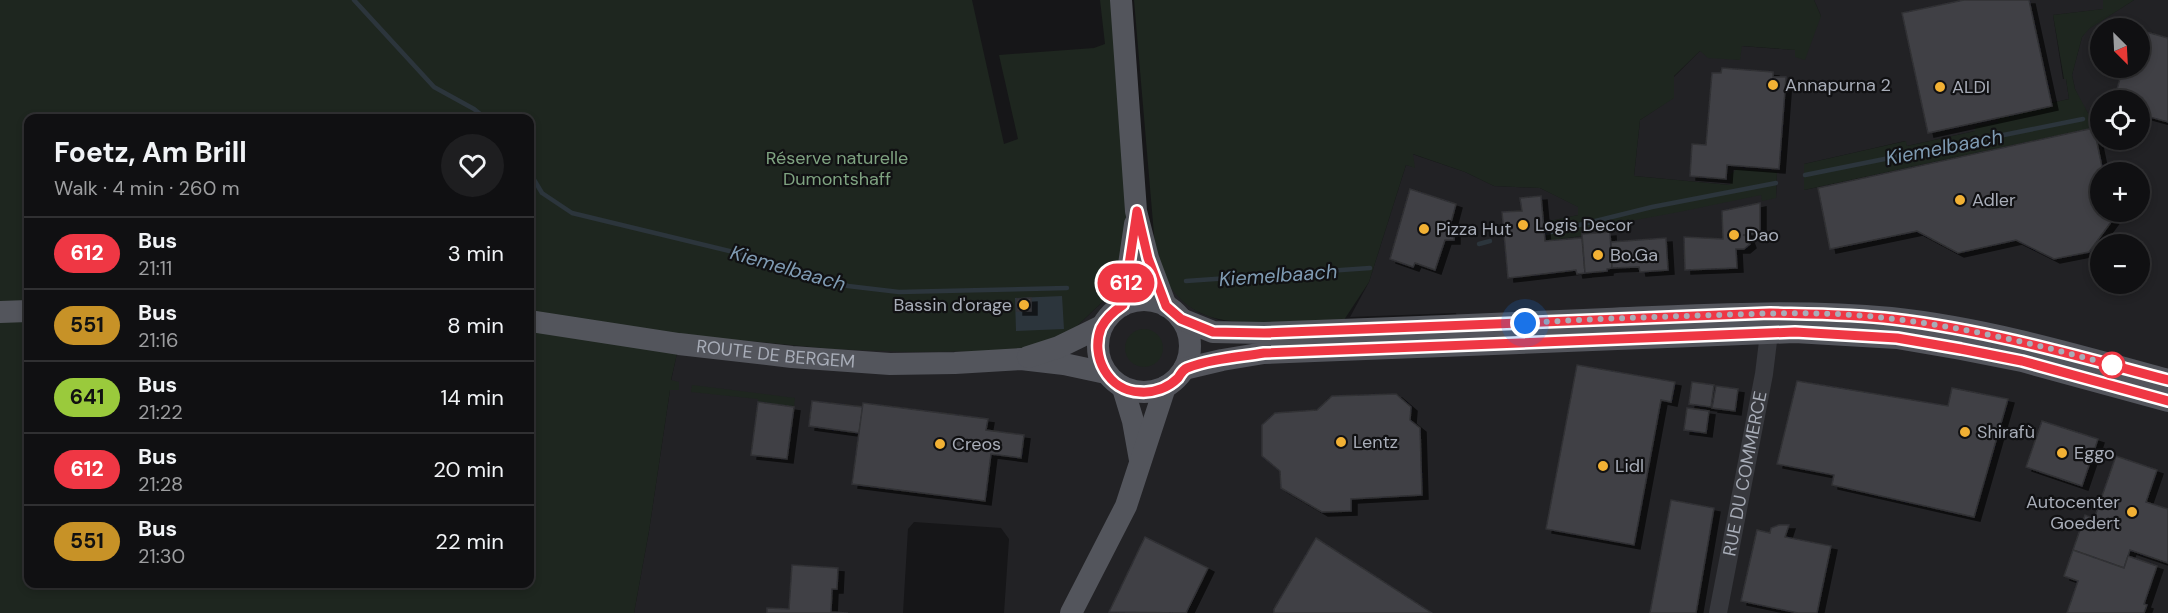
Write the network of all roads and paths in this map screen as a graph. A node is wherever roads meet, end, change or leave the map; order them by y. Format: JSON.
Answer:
{"nodes":[{"id":1,"x":1121,"y":2,"type":"edge"},
{"id":2,"x":1137,"y":211,"type":"junction"},
{"id":3,"x":1123,"y":305,"type":"junction"},
{"id":4,"x":24,"y":311,"type":"edge"},
{"id":5,"x":0,"y":312,"type":"edge"},
{"id":6,"x":1174,"y":312,"type":"junction"},
{"id":7,"x":534,"y":322,"type":"edge"},
{"id":8,"x":1102,"y":326,"type":"junction"},
{"id":9,"x":1768,"y":333,"type":"junction"},
{"id":10,"x":1021,"y":359,"type":"junction"},
{"id":11,"x":1184,"y":369,"type":"junction"},
{"id":12,"x":1106,"y":373,"type":"junction"},
{"id":13,"x":2168,"y":380,"type":"edge"},
{"id":14,"x":1166,"y":387,"type":"junction"},
{"id":15,"x":1123,"y":388,"type":"junction"},
{"id":16,"x":2168,"y":401,"type":"edge"},
{"id":17,"x":1140,"y":461,"type":"junction"},
{"id":18,"x":1071,"y":613,"type":"edge"},
{"id":19,"x":1718,"y":613,"type":"edge"}],
"edges":[{"from":1,"to":2,"type":"main road"},
{"from":2,"to":3,"type":"main road"},
{"from":2,"to":6,"type":"main road"},
{"from":3,"to":6,"type":"main road"},
{"from":3,"to":8,"type":"main road"},
{"from":4,"to":5,"type":"main road"},
{"from":6,"to":11,"type":"main road"},
{"from":6,"to":13,"type":"main road"},
{"from":7,"to":10,"type":"main road","name":"ROUTE DE BERGEM"},
{"from":8,"to":10,"type":"main road","name":"ROUTE DE BERGEM"},
{"from":8,"to":12,"type":"main road"},
{"from":9,"to":11,"type":"main road"},
{"from":9,"to":16,"type":"main road"},
{"from":9,"to":19,"type":"street","name":"RUE DU COMMERCE"},
{"from":10,"to":12,"type":"main road","name":"ROUTE DE BERGEM"},
{"from":11,"to":14,"type":"main road"},
{"from":12,"to":15,"type":"main road"},
{"from":14,"to":15,"type":"main road"},
{"from":14,"to":17,"type":"main road"},
{"from":15,"to":17,"type":"main road"},
{"from":17,"to":18,"type":"main road"}]}
